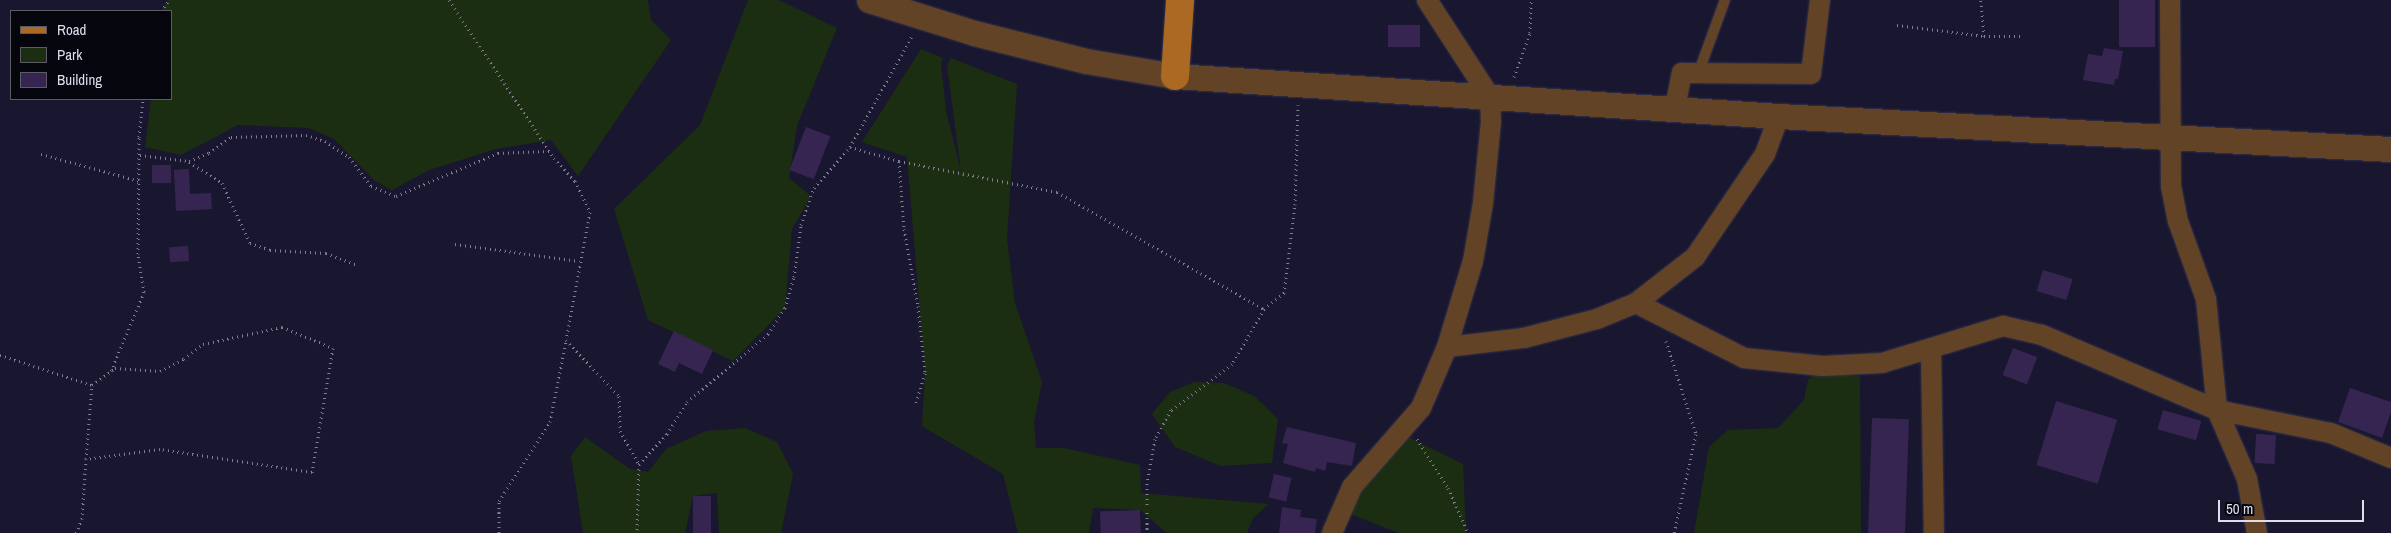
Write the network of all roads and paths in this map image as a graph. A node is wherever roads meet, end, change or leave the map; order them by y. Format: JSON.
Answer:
{"nodes":[{"id":1,"x":449,"y":0,"type":"edge"},
{"id":2,"x":869,"y":0,"type":"edge"},
{"id":3,"x":1180,"y":0,"type":"edge"},
{"id":4,"x":1427,"y":0,"type":"edge"},
{"id":5,"x":1530,"y":0,"type":"edge"},
{"id":6,"x":1725,"y":0,"type":"edge"},
{"id":7,"x":1820,"y":0,"type":"edge"},
{"id":8,"x":1981,"y":0,"type":"edge"},
{"id":9,"x":2170,"y":0,"type":"edge"},
{"id":10,"x":921,"y":18,"type":"junction"},
{"id":11,"x":1897,"y":26,"type":"dead end"},
{"id":12,"x":1984,"y":36,"type":"junction"},
{"id":13,"x":2020,"y":36,"type":"dead end"},
{"id":14,"x":1698,"y":74,"type":"junction"},
{"id":15,"x":1175,"y":76,"type":"junction"},
{"id":16,"x":1298,"y":85,"type":"junction"},
{"id":17,"x":1498,"y":98,"type":"junction"},
{"id":18,"x":143,"y":100,"type":"edge"},
{"id":19,"x":1675,"y":108,"type":"junction"},
{"id":20,"x":1780,"y":116,"type":"junction"},
{"id":21,"x":2170,"y":136,"type":"junction"},
{"id":22,"x":850,"y":147,"type":"junction"},
{"id":23,"x":2391,"y":150,"type":"edge"},
{"id":24,"x":549,"y":151,"type":"junction"},
{"id":25,"x":42,"y":154,"type":"dead end"},
{"id":26,"x":140,"y":155,"type":"junction"},
{"id":27,"x":189,"y":161,"type":"junction"},
{"id":28,"x":899,"y":161,"type":"junction"},
{"id":29,"x":140,"y":181,"type":"junction"},
{"id":30,"x":455,"y":244,"type":"dead end"},
{"id":31,"x":579,"y":261,"type":"junction"},
{"id":32,"x":357,"y":265,"type":"dead end"},
{"id":33,"x":1636,"y":303,"type":"junction"},
{"id":34,"x":1264,"y":310,"type":"junction"},
{"id":35,"x":1657,"y":314,"type":"junction"},
{"id":36,"x":566,"y":340,"type":"junction"},
{"id":37,"x":1447,"y":347,"type":"junction"},
{"id":38,"x":1931,"y":349,"type":"junction"},
{"id":39,"x":0,"y":355,"type":"edge"},
{"id":40,"x":111,"y":371,"type":"junction"},
{"id":41,"x":92,"y":385,"type":"junction"},
{"id":42,"x":916,"y":403,"type":"dead end"},
{"id":43,"x":2217,"y":410,"type":"junction"},
{"id":44,"x":1408,"y":424,"type":"junction"},
{"id":45,"x":2391,"y":458,"type":"edge"},
{"id":46,"x":86,"y":459,"type":"junction"},
{"id":47,"x":639,"y":464,"type":"junction"},
{"id":48,"x":76,"y":533,"type":"edge"},
{"id":49,"x":499,"y":533,"type":"edge"},
{"id":50,"x":637,"y":533,"type":"edge"},
{"id":51,"x":1147,"y":533,"type":"edge"},
{"id":52,"x":1332,"y":533,"type":"edge"},
{"id":53,"x":1468,"y":533,"type":"edge"},
{"id":54,"x":1674,"y":533,"type":"edge"},
{"id":55,"x":1934,"y":533,"type":"edge"},
{"id":56,"x":2257,"y":533,"type":"edge"}],
"edges":[{"from":1,"to":24,"type":"path"},
{"from":2,"to":10,"type":"street"},
{"from":3,"to":15,"type":"main road"},
{"from":4,"to":17,"type":"street"},
{"from":5,"to":17,"type":"path"},
{"from":6,"to":14,"type":"lane"},
{"from":7,"to":14,"type":"street"},
{"from":8,"to":12,"type":"path"},
{"from":9,"to":21,"type":"street"},
{"from":10,"to":15,"type":"street"},
{"from":10,"to":22,"type":"path"},
{"from":11,"to":12,"type":"path"},
{"from":12,"to":13,"type":"path"},
{"from":14,"to":19,"type":"street"},
{"from":15,"to":16,"type":"street"},
{"from":16,"to":17,"type":"street"},
{"from":16,"to":34,"type":"path"},
{"from":17,"to":19,"type":"street"},
{"from":17,"to":37,"type":"street"},
{"from":18,"to":26,"type":"path"},
{"from":19,"to":20,"type":"street"},
{"from":20,"to":21,"type":"street"},
{"from":20,"to":33,"type":"street"},
{"from":21,"to":23,"type":"street"},
{"from":21,"to":43,"type":"street"},
{"from":22,"to":28,"type":"path"},
{"from":22,"to":47,"type":"path"},
{"from":24,"to":27,"type":"path"},
{"from":24,"to":31,"type":"path"},
{"from":25,"to":29,"type":"path"},
{"from":26,"to":27,"type":"path"},
{"from":26,"to":29,"type":"path"},
{"from":27,"to":32,"type":"path"},
{"from":28,"to":34,"type":"path"},
{"from":28,"to":42,"type":"path"},
{"from":29,"to":40,"type":"path"},
{"from":30,"to":31,"type":"path"},
{"from":31,"to":36,"type":"path"},
{"from":33,"to":35,"type":"street"},
{"from":33,"to":37,"type":"street"},
{"from":34,"to":51,"type":"path"},
{"from":35,"to":38,"type":"street"},
{"from":35,"to":54,"type":"path"},
{"from":36,"to":47,"type":"path"},
{"from":36,"to":49,"type":"path"},
{"from":37,"to":44,"type":"street"},
{"from":38,"to":43,"type":"street"},
{"from":38,"to":55,"type":"street"},
{"from":39,"to":41,"type":"path"},
{"from":40,"to":41,"type":"path"},
{"from":40,"to":46,"type":"path"},
{"from":41,"to":46,"type":"path"},
{"from":43,"to":45,"type":"street"},
{"from":43,"to":56,"type":"street"},
{"from":44,"to":52,"type":"street"},
{"from":44,"to":53,"type":"path"},
{"from":46,"to":48,"type":"path"},
{"from":47,"to":50,"type":"path"}]}
